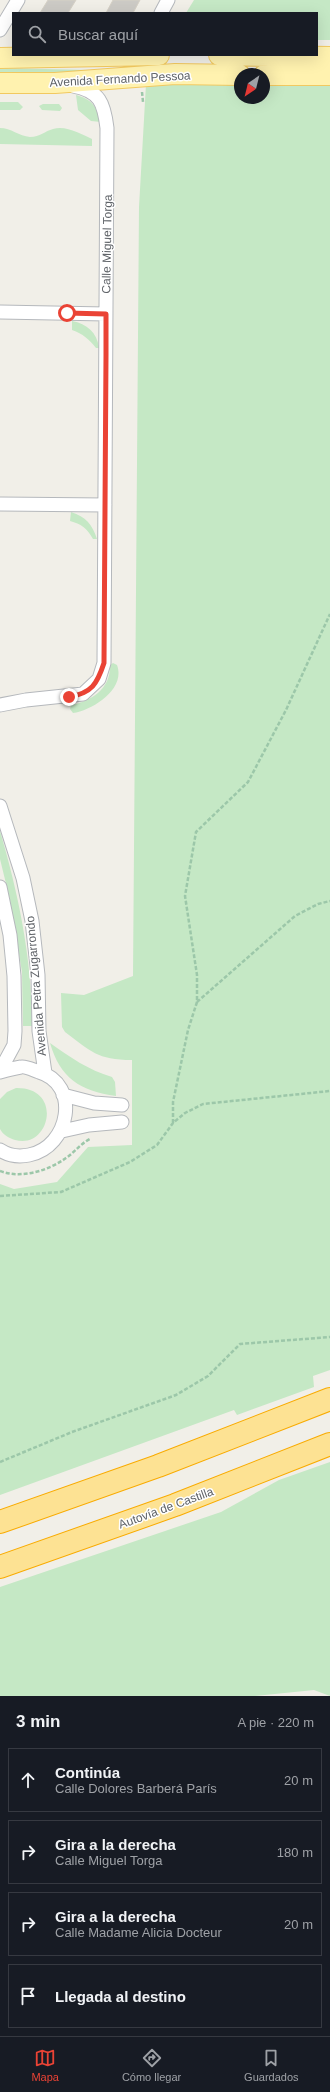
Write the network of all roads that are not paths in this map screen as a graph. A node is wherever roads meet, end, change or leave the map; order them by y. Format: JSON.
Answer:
{"nodes":[{"id":1,"x":18,"y":0,"type":"edge"},
{"id":2,"x":168,"y":0,"type":"edge"},
{"id":3,"x":161,"y":12,"type":"edge"},
{"id":4,"x":0,"y":30,"type":"edge"},
{"id":5,"x":99,"y":56,"type":"edge"},
{"id":6,"x":275,"y":56,"type":"edge"},
{"id":7,"x":330,"y":57,"type":"edge"},
{"id":8,"x":0,"y":58,"type":"edge"},
{"id":9,"x":234,"y":75,"type":"edge"},
{"id":10,"x":270,"y":75,"type":"edge"},
{"id":11,"x":330,"y":75,"type":"edge"},
{"id":12,"x":0,"y":83,"type":"edge"},
{"id":13,"x":55,"y":83,"type":"junction"},
{"id":14,"x":0,"y":312,"type":"edge"},
{"id":15,"x":106,"y":314,"type":"junction"},
{"id":16,"x":0,"y":504,"type":"edge"},
{"id":17,"x":105,"y":505,"type":"junction"},
{"id":18,"x":0,"y":705,"type":"edge"},
{"id":19,"x":0,"y":806,"type":"edge"},
{"id":20,"x":0,"y":887,"type":"edge"},
{"id":21,"x":0,"y":1072,"type":"edge"},
{"id":22,"x":45,"y":1073,"type":"junction"},
{"id":23,"x":63,"y":1095,"type":"junction"},
{"id":24,"x":122,"y":1105,"type":"dead end"},
{"id":25,"x":122,"y":1122,"type":"dead end"},
{"id":26,"x":62,"y":1131,"type":"junction"},
{"id":27,"x":0,"y":1150,"type":"edge"},
{"id":28,"x":330,"y":1399,"type":"edge"},
{"id":29,"x":330,"y":1444,"type":"edge"},
{"id":30,"x":0,"y":1522,"type":"edge"},
{"id":31,"x":0,"y":1568,"type":"edge"}],
"edges":[{"from":1,"to":4,"type":"street"},
{"from":2,"to":3,"type":"street"},
{"from":5,"to":8,"type":"main road","name":"Avenida Fernando Pessoa"},
{"from":6,"to":7,"type":"main road"},
{"from":9,"to":13,"type":"main road","name":"Avenida Fernando Pessoa"},
{"from":10,"to":11,"type":"main road"},
{"from":12,"to":13,"type":"main road","name":"Avenida Fernando Pessoa"},
{"from":13,"to":15,"type":"street","name":"Calle Miguel Torga"},
{"from":14,"to":15,"type":"street"},
{"from":15,"to":17,"type":"street","name":"Calle Miguel Torga"},
{"from":16,"to":17,"type":"street"},
{"from":17,"to":18,"type":"street","name":"Calle Miguel Torga"},
{"from":19,"to":22,"type":"street","name":"Avenida Petra Zugarrondo"},
{"from":20,"to":21,"type":"street","name":"Avenida Petra Zugarrondo"},
{"from":21,"to":22,"type":"street"},
{"from":22,"to":23,"type":"street"},
{"from":23,"to":24,"type":"street"},
{"from":23,"to":26,"type":"street"},
{"from":25,"to":26,"type":"street"},
{"from":26,"to":27,"type":"street"},
{"from":28,"to":30,"type":"highway"},
{"from":29,"to":31,"type":"highway","name":"Autovía de Castilla"}]}
